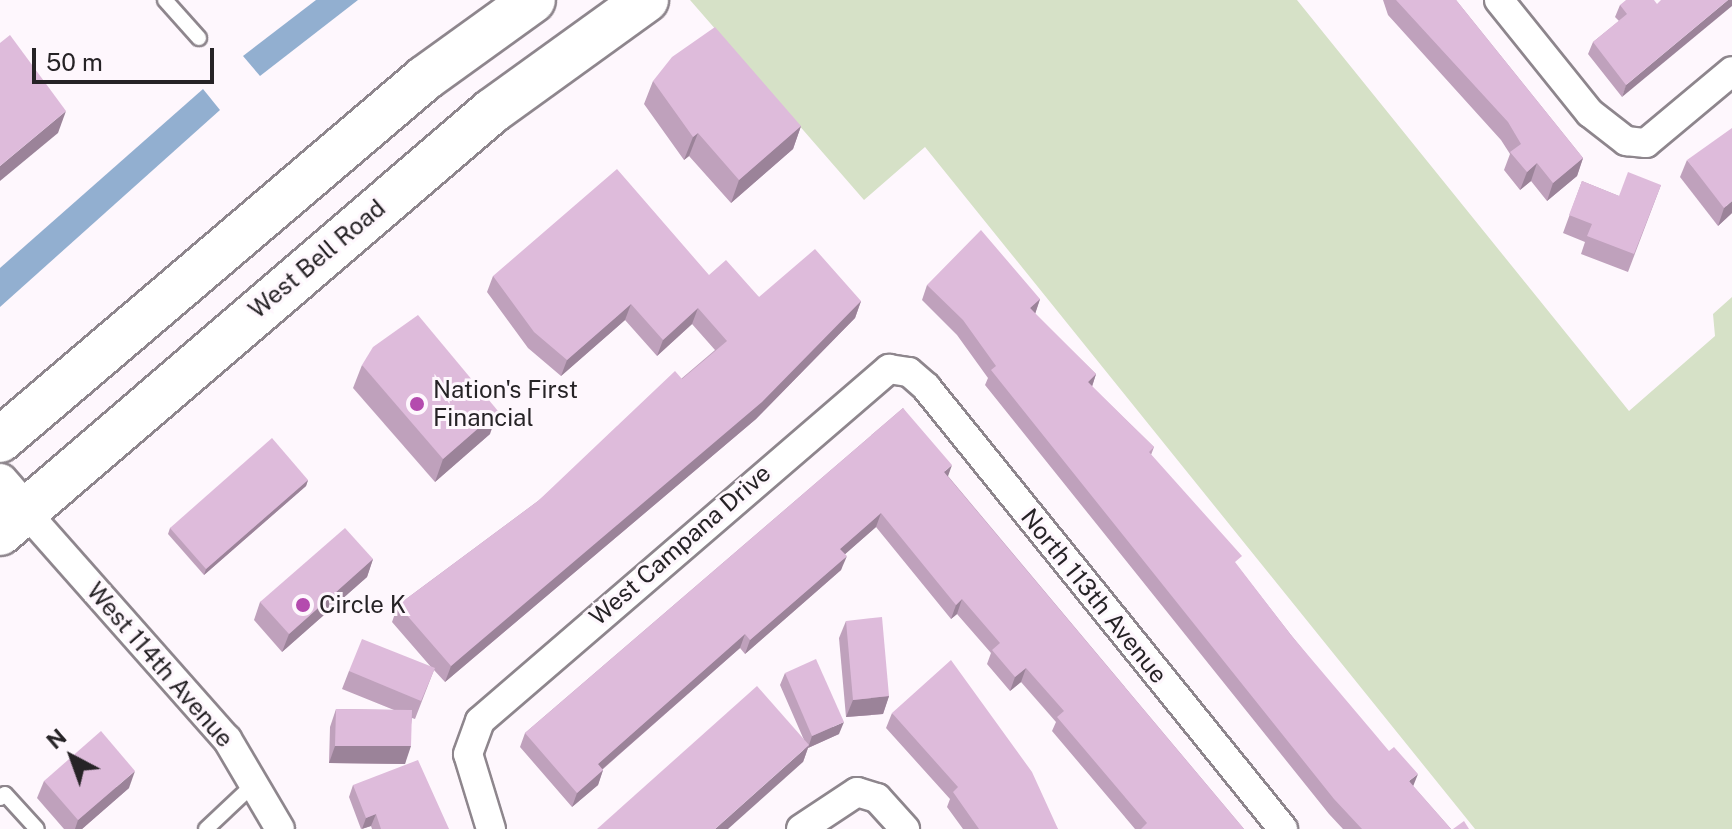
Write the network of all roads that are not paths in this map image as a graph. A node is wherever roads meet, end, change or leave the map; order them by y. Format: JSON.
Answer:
{"nodes":[{"id":1,"x":165,"y":0,"type":"edge"},
{"id":2,"x":533,"y":0,"type":"edge"},
{"id":3,"x":646,"y":0,"type":"edge"},
{"id":4,"x":1499,"y":0,"type":"edge"},
{"id":5,"x":199,"y":38,"type":"dead end"},
{"id":6,"x":1732,"y":71,"type":"edge"},
{"id":7,"x":900,"y":369,"type":"joint"},
{"id":8,"x":0,"y":440,"type":"edge"},
{"id":9,"x":8,"y":508,"type":"edge"},
{"id":10,"x":256,"y":782,"type":"junction"},
{"id":11,"x":0,"y":798,"type":"edge"},
{"id":12,"x":37,"y":829,"type":"edge"},
{"id":13,"x":206,"y":829,"type":"edge"},
{"id":14,"x":280,"y":829,"type":"edge"},
{"id":15,"x":491,"y":829,"type":"edge"},
{"id":16,"x":801,"y":829,"type":"edge"},
{"id":17,"x":905,"y":829,"type":"edge"},
{"id":18,"x":1283,"y":829,"type":"edge"}],
"edges":[{"from":1,"to":5,"type":"lane"},
{"from":2,"to":8,"type":"main road"},
{"from":3,"to":9,"type":"main road","name":"West Bell Road"},
{"from":4,"to":6,"type":"street"},
{"from":7,"to":15,"type":"street","name":"West Campana Drive"},
{"from":7,"to":18,"type":"street","name":"North 113th Avenue"},
{"from":9,"to":10,"type":"street","name":"West 114th Avenue"},
{"from":10,"to":13,"type":"lane"},
{"from":10,"to":14,"type":"street","name":"West 114th Avenue"},
{"from":11,"to":12,"type":"lane"},
{"from":16,"to":17,"type":"street"}]}
